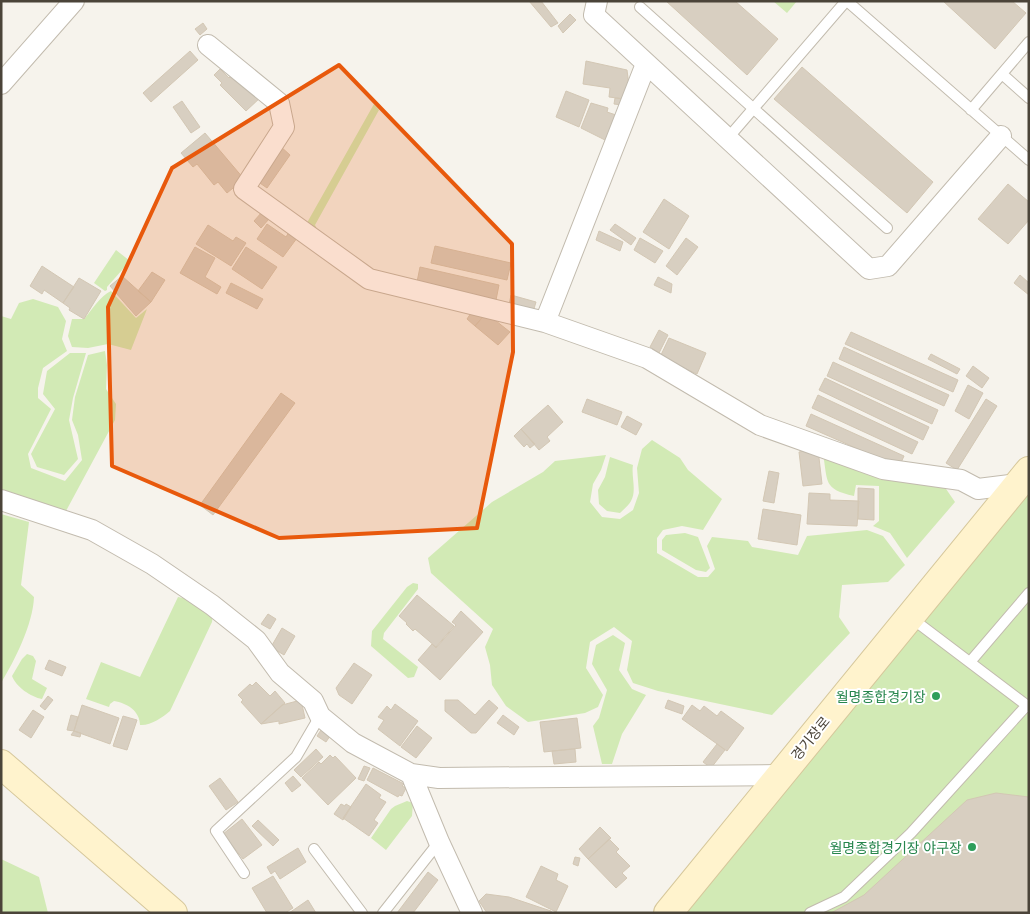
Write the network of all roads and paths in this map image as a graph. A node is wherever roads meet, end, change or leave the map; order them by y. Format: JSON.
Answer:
{"nodes":[{"id":1,"x":74,"y":1,"type":"edge"},
{"id":2,"x":597,"y":1,"type":"edge"},
{"id":3,"x":847,"y":1,"type":"edge"},
{"id":4,"x":640,"y":7,"type":"dead end"},
{"id":5,"x":1029,"y":42,"type":"edge"},
{"id":6,"x":208,"y":45,"type":"dead end"},
{"id":7,"x":646,"y":64,"type":"junction"},
{"id":8,"x":1002,"y":74,"type":"junction"},
{"id":9,"x":1,"y":84,"type":"edge"},
{"id":10,"x":1029,"y":98,"type":"edge"},
{"id":11,"x":753,"y":109,"type":"junction"},
{"id":12,"x":971,"y":110,"type":"junction"},
{"id":13,"x":1001,"y":136,"type":"junction"},
{"id":14,"x":728,"y":138,"type":"junction"},
{"id":15,"x":1029,"y":160,"type":"edge"},
{"id":16,"x":887,"y":228,"type":"dead end"},
{"id":17,"x":545,"y":322,"type":"junction"},
{"id":18,"x":1023,"y":477,"type":"edge"},
{"id":19,"x":1,"y":500,"type":"edge"},
{"id":20,"x":1029,"y":593,"type":"edge"},
{"id":21,"x":909,"y":616,"type":"junction"},
{"id":22,"x":970,"y":662,"type":"junction"},
{"id":23,"x":1028,"y":706,"type":"edge"},
{"id":24,"x":320,"y":716,"type":"junction"},
{"id":25,"x":1,"y":764,"type":"edge"},
{"id":26,"x":410,"y":774,"type":"junction"},
{"id":27,"x":779,"y":775,"type":"junction"},
{"id":28,"x":439,"y":842,"type":"junction"},
{"id":29,"x":314,"y":849,"type":"dead end"},
{"id":30,"x":244,"y":873,"type":"dead end"},
{"id":31,"x":173,"y":913,"type":"edge"},
{"id":32,"x":362,"y":913,"type":"edge"},
{"id":33,"x":383,"y":913,"type":"edge"},
{"id":34,"x":472,"y":913,"type":"edge"},
{"id":35,"x":668,"y":913,"type":"edge"},
{"id":36,"x":810,"y":913,"type":"edge"}],
"edges":[{"from":1,"to":9,"type":"street"},
{"from":2,"to":7,"type":"street"},
{"from":3,"to":11,"type":"lane"},
{"from":3,"to":12,"type":"lane"},
{"from":4,"to":11,"type":"lane"},
{"from":5,"to":8,"type":"lane"},
{"from":6,"to":17,"type":"street"},
{"from":7,"to":14,"type":"street"},
{"from":7,"to":17,"type":"street"},
{"from":8,"to":10,"type":"lane"},
{"from":8,"to":12,"type":"lane"},
{"from":11,"to":14,"type":"lane"},
{"from":11,"to":16,"type":"lane"},
{"from":12,"to":13,"type":"lane"},
{"from":13,"to":14,"type":"street"},
{"from":13,"to":15,"type":"lane"},
{"from":17,"to":18,"type":"street"},
{"from":18,"to":21,"type":"street","name":"경기장로"},
{"from":19,"to":24,"type":"street"},
{"from":20,"to":22,"type":"lane"},
{"from":21,"to":22,"type":"lane"},
{"from":21,"to":27,"type":"street","name":"경기장로"},
{"from":22,"to":23,"type":"lane"},
{"from":23,"to":36,"type":"lane"},
{"from":24,"to":26,"type":"street"},
{"from":24,"to":30,"type":"lane"},
{"from":25,"to":31,"type":"street"},
{"from":26,"to":27,"type":"street"},
{"from":26,"to":28,"type":"street"},
{"from":27,"to":35,"type":"street","name":"경기장로"},
{"from":28,"to":33,"type":"lane"},
{"from":28,"to":34,"type":"street"},
{"from":29,"to":32,"type":"lane"}]}
